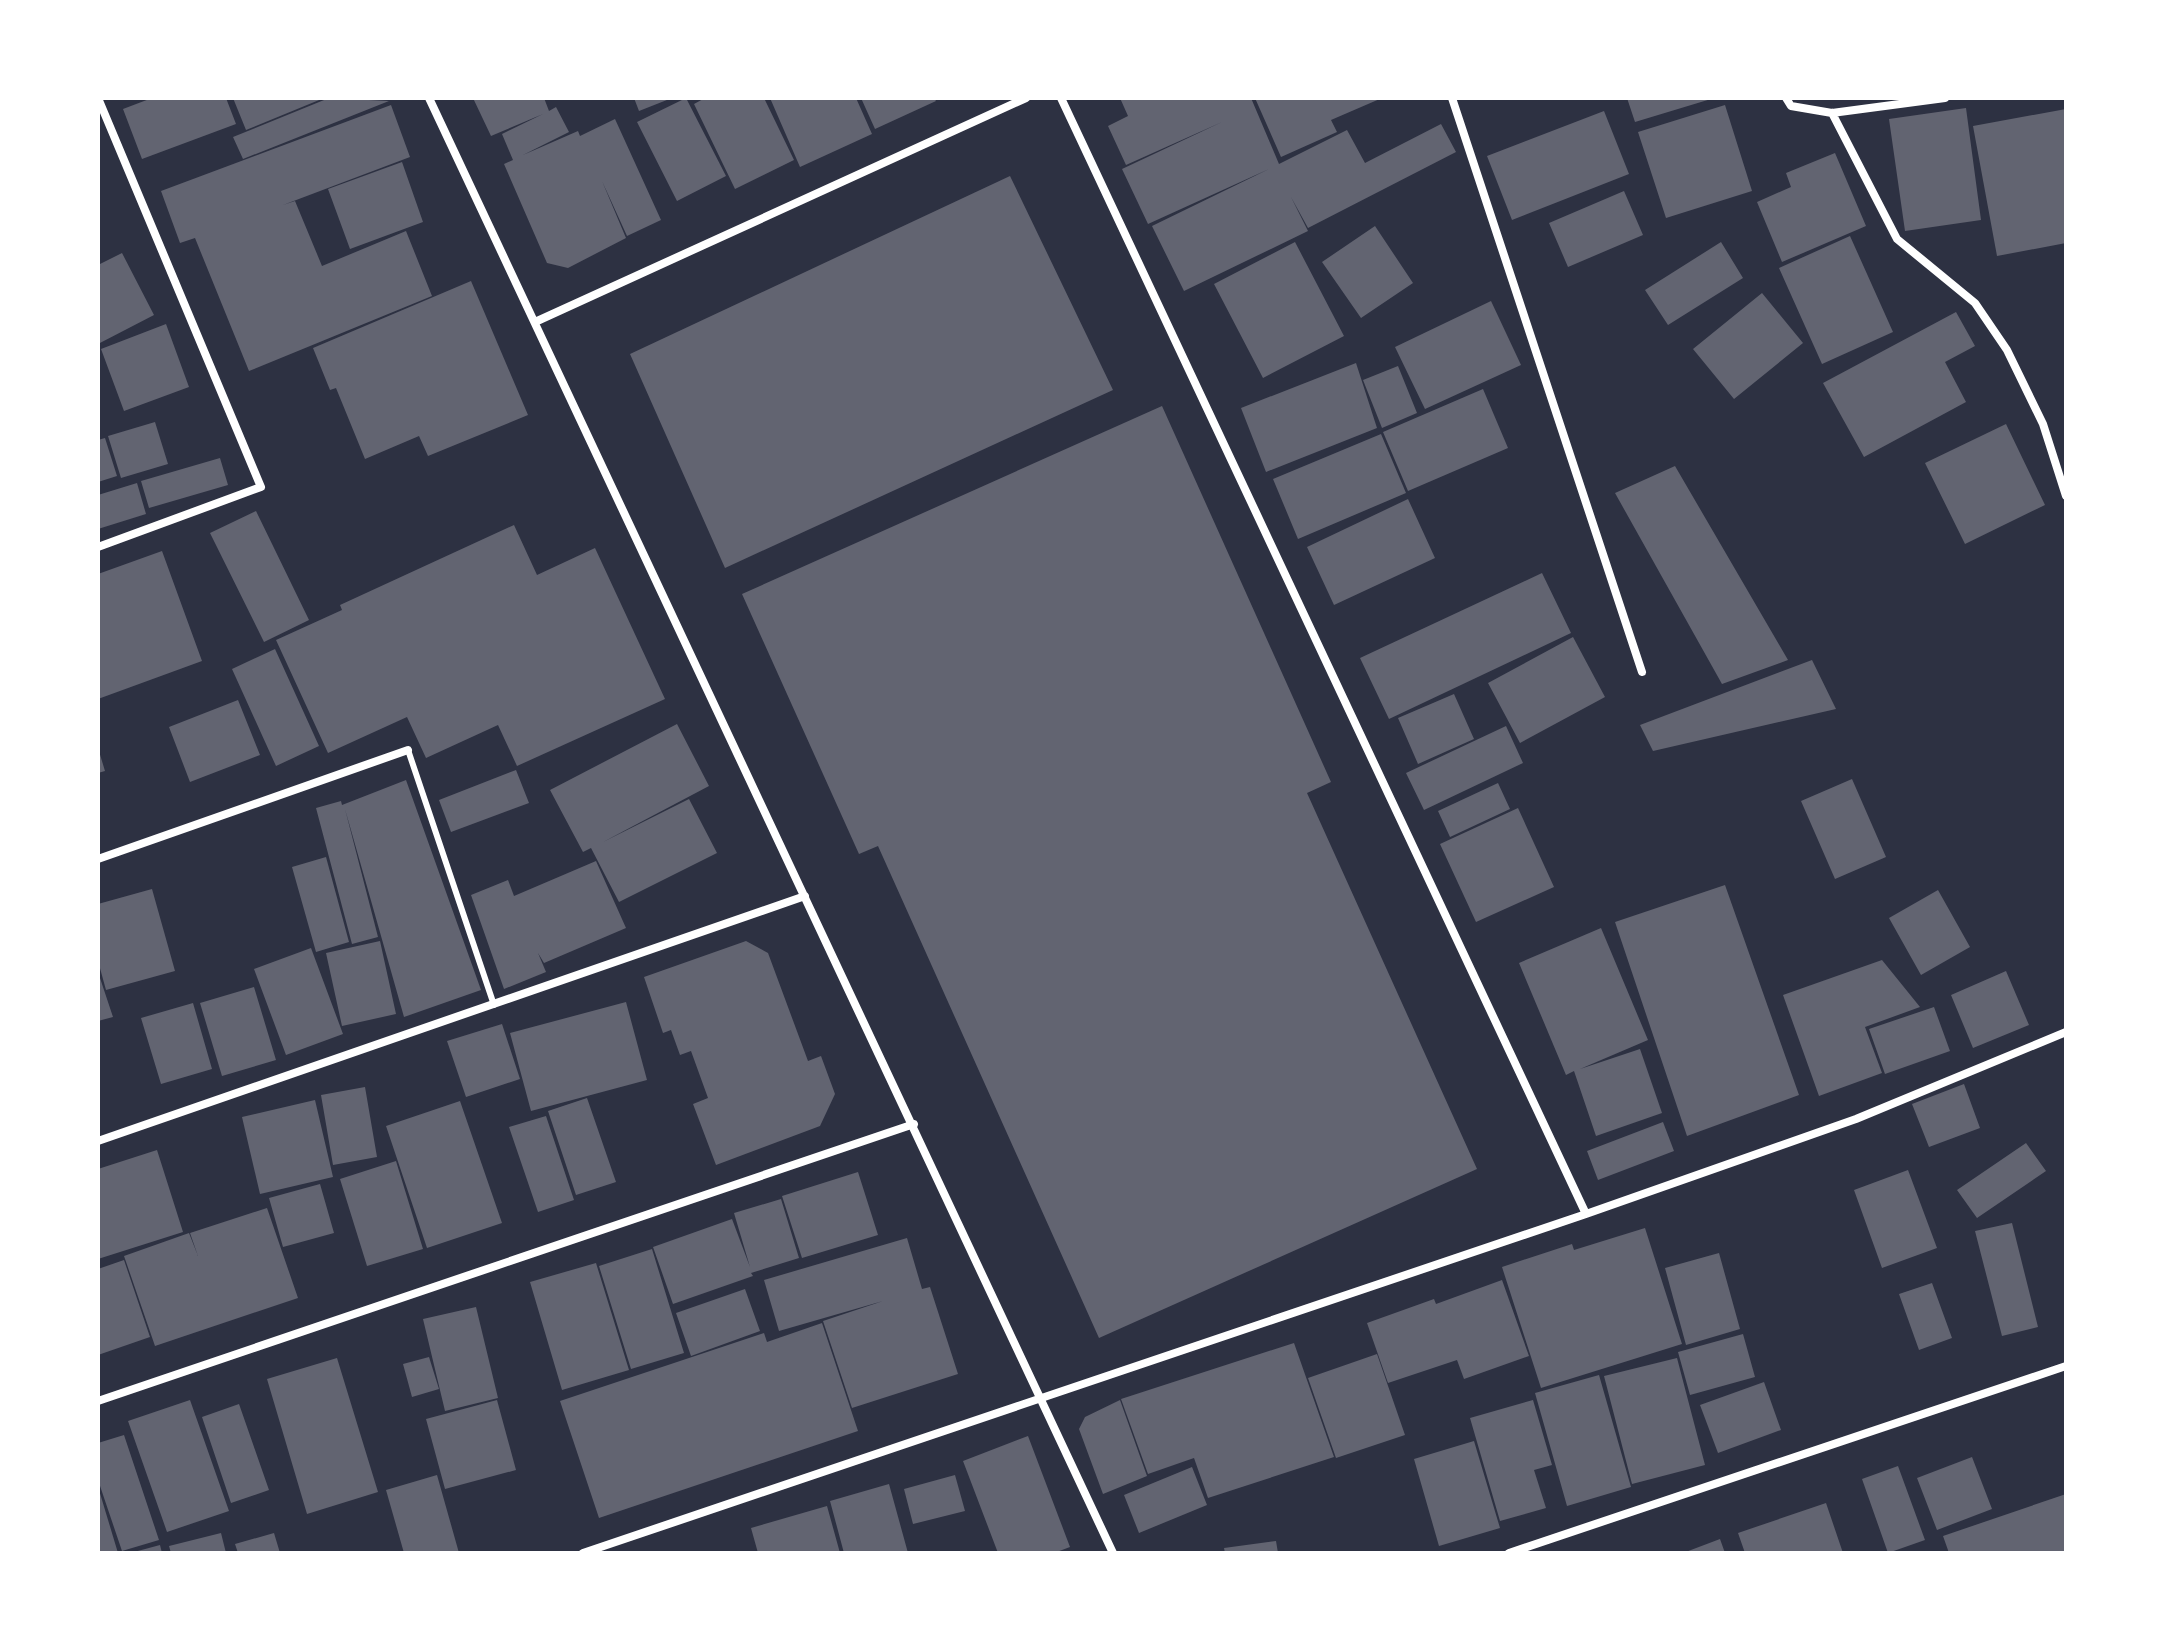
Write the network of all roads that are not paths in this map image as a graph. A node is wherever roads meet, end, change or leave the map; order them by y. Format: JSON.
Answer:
{"nodes":[{"id":1,"x":98,"y":98,"type":"edge"},
{"id":2,"x":429,"y":98,"type":"edge"},
{"id":3,"x":1026,"y":98,"type":"edge"},
{"id":4,"x":1061,"y":98,"type":"edge"},
{"id":5,"x":1452,"y":98,"type":"edge"},
{"id":6,"x":1786,"y":98,"type":"edge"},
{"id":7,"x":1945,"y":98,"type":"edge"},
{"id":8,"x":1832,"y":113,"type":"junction"},
{"id":9,"x":535,"y":322,"type":"junction"},
{"id":10,"x":2066,"y":496,"type":"edge"},
{"id":11,"x":98,"y":547,"type":"edge"},
{"id":12,"x":1642,"y":672,"type":"dead end"},
{"id":13,"x":408,"y":750,"type":"joint"},
{"id":14,"x":98,"y":859,"type":"edge"},
{"id":15,"x":805,"y":896,"type":"junction"},
{"id":16,"x":494,"y":1005,"type":"junction"},
{"id":17,"x":2066,"y":1032,"type":"edge"},
{"id":18,"x":914,"y":1124,"type":"junction"},
{"id":19,"x":98,"y":1141,"type":"edge"},
{"id":20,"x":1586,"y":1214,"type":"junction"},
{"id":21,"x":2066,"y":1366,"type":"edge"},
{"id":22,"x":1042,"y":1396,"type":"junction"},
{"id":23,"x":98,"y":1401,"type":"edge"},
{"id":24,"x":583,"y":1553,"type":"edge"},
{"id":25,"x":1113,"y":1553,"type":"edge"},
{"id":26,"x":1509,"y":1553,"type":"edge"}],
"edges":[{"from":1,"to":11,"type":"street"},
{"from":2,"to":9,"type":"street"},
{"from":3,"to":9,"type":"street"},
{"from":4,"to":20,"type":"street"},
{"from":5,"to":12,"type":"street"},
{"from":6,"to":8,"type":"street"},
{"from":7,"to":8,"type":"street"},
{"from":8,"to":10,"type":"street"},
{"from":9,"to":15,"type":"street"},
{"from":13,"to":14,"type":"street"},
{"from":13,"to":16,"type":"lane"},
{"from":15,"to":16,"type":"street"},
{"from":15,"to":18,"type":"street"},
{"from":16,"to":19,"type":"street"},
{"from":17,"to":20,"type":"street"},
{"from":18,"to":22,"type":"street"},
{"from":18,"to":23,"type":"street"},
{"from":20,"to":22,"type":"street"},
{"from":21,"to":26,"type":"street"},
{"from":22,"to":24,"type":"street"},
{"from":22,"to":25,"type":"street"}]}
